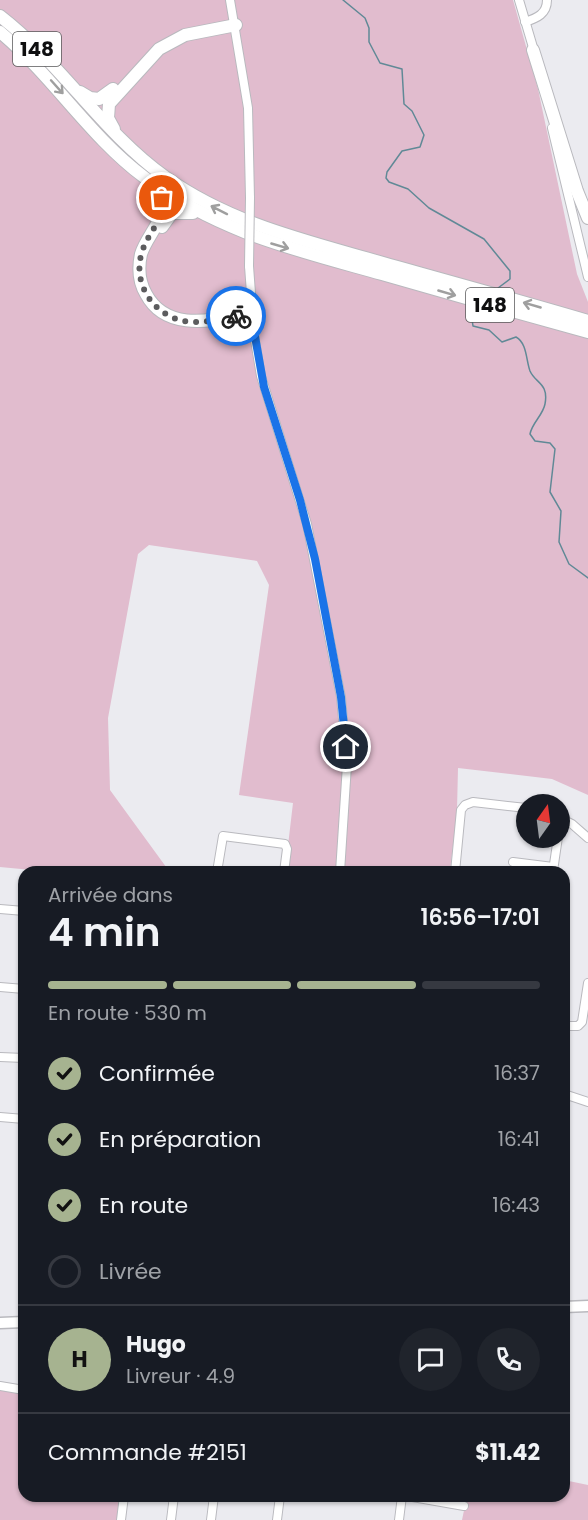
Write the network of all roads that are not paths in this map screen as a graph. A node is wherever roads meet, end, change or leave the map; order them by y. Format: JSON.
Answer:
{"nodes":[{"id":1,"x":230,"y":0,"type":"edge"},
{"id":2,"x":519,"y":0,"type":"edge"},
{"id":3,"x":547,"y":0,"type":"edge"},
{"id":4,"x":0,"y":16,"type":"edge"},
{"id":5,"x":235,"y":22,"type":"junction"},
{"id":6,"x":525,"y":22,"type":"junction"},
{"id":7,"x":0,"y":32,"type":"edge"},
{"id":8,"x":534,"y":50,"type":"junction"},
{"id":9,"x":71,"y":84,"type":"junction"},
{"id":10,"x":123,"y":142,"type":"junction"},
{"id":11,"x":142,"y":176,"type":"junction"},
{"id":12,"x":588,"y":218,"type":"edge"},
{"id":13,"x":211,"y":219,"type":"junction"},
{"id":14,"x":393,"y":271,"type":"junction"},
{"id":15,"x":588,"y":277,"type":"edge"},
{"id":16,"x":251,"y":311,"type":"junction"},
{"id":17,"x":588,"y":321,"type":"edge"},
{"id":18,"x":588,"y":332,"type":"edge"},
{"id":19,"x":516,"y":807,"type":"edge"},
{"id":20,"x":570,"y":825,"type":"edge"},
{"id":21,"x":588,"y":838,"type":"edge"},
{"id":22,"x":556,"y":848,"type":"edge"},
{"id":23,"x":513,"y":861,"type":"dead end"},
{"id":24,"x":218,"y":866,"type":"edge"},
{"id":25,"x":285,"y":866,"type":"edge"},
{"id":26,"x":340,"y":866,"type":"edge"},
{"id":27,"x":456,"y":866,"type":"edge"},
{"id":28,"x":538,"y":866,"type":"edge"},
{"id":29,"x":553,"y":866,"type":"edge"},
{"id":30,"x":0,"y":909,"type":"edge"},
{"id":31,"x":18,"y":910,"type":"edge"},
{"id":32,"x":588,"y":983,"type":"edge"},
{"id":33,"x":0,"y":987,"type":"edge"},
{"id":34,"x":18,"y":988,"type":"edge"},
{"id":35,"x":570,"y":1026,"type":"edge"},
{"id":36,"x":0,"y":1057,"type":"edge"},
{"id":37,"x":18,"y":1058,"type":"edge"},
{"id":38,"x":570,"y":1096,"type":"edge"},
{"id":39,"x":588,"y":1102,"type":"edge"},
{"id":40,"x":0,"y":1117,"type":"edge"},
{"id":41,"x":18,"y":1118,"type":"edge"},
{"id":42,"x":588,"y":1306,"type":"edge"},
{"id":43,"x":570,"y":1307,"type":"edge"},
{"id":44,"x":18,"y":1322,"type":"edge"},
{"id":45,"x":0,"y":1323,"type":"edge"},
{"id":46,"x":0,"y":1386,"type":"edge"},
{"id":47,"x":18,"y":1389,"type":"edge"},
{"id":48,"x":123,"y":1502,"type":"edge"},
{"id":49,"x":173,"y":1502,"type":"edge"},
{"id":50,"x":213,"y":1502,"type":"edge"},
{"id":51,"x":279,"y":1502,"type":"edge"},
{"id":52,"x":403,"y":1502,"type":"edge"},
{"id":53,"x":441,"y":1502,"type":"edge"},
{"id":54,"x":465,"y":1506,"type":"dead end"},
{"id":55,"x":121,"y":1520,"type":"edge"},
{"id":56,"x":171,"y":1520,"type":"edge"},
{"id":57,"x":211,"y":1520,"type":"edge"},
{"id":58,"x":277,"y":1520,"type":"edge"},
{"id":59,"x":399,"y":1520,"type":"edge"}],
"edges":[{"from":1,"to":5,"type":"street"},
{"from":2,"to":6,"type":"street"},
{"from":3,"to":6,"type":"street"},
{"from":4,"to":9,"type":"highway","number":"148"},
{"from":5,"to":9,"type":"highway"},
{"from":5,"to":10,"type":"highway"},
{"from":5,"to":16,"type":"street","bridge":true},
{"from":6,"to":8,"type":"street"},
{"from":7,"to":11,"type":"highway","number":"148","one_way":true},
{"from":8,"to":12,"type":"highway"},
{"from":8,"to":15,"type":"street"},
{"from":9,"to":10,"type":"highway","number":"148"},
{"from":14,"to":10,"type":"highway","number":"148","one_way":true},
{"from":11,"to":13,"type":"highway","number":"148"},
{"from":11,"to":16,"type":"highway"},
{"from":13,"to":14,"type":"highway","number":"148","one_way":true},
{"from":13,"to":16,"type":"highway"},
{"from":17,"to":14,"type":"highway","number":"148","one_way":true},
{"from":14,"to":18,"type":"highway","number":"148","one_way":true},
{"from":16,"to":26,"type":"street"},
{"from":19,"to":27,"type":"street"},
{"from":20,"to":21,"type":"street"},
{"from":22,"to":29,"type":"street"},
{"from":23,"to":28,"type":"street"},
{"from":24,"to":25,"type":"street"},
{"from":30,"to":31,"type":"street"},
{"from":32,"to":35,"type":"street"},
{"from":33,"to":34,"type":"street"},
{"from":36,"to":37,"type":"street"},
{"from":38,"to":39,"type":"street"},
{"from":40,"to":41,"type":"street"},
{"from":42,"to":43,"type":"main road"},
{"from":44,"to":45,"type":"main road"},
{"from":46,"to":47,"type":"street"},
{"from":48,"to":55,"type":"street"},
{"from":49,"to":56,"type":"street"},
{"from":50,"to":57,"type":"street"},
{"from":51,"to":58,"type":"street"},
{"from":52,"to":59,"type":"street"},
{"from":53,"to":54,"type":"street"}]}
